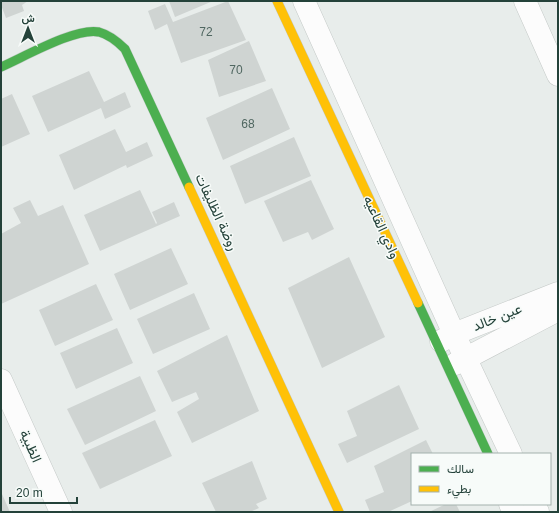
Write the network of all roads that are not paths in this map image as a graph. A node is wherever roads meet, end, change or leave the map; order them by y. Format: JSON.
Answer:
{"nodes":[{"id":1,"x":277,"y":1,"type":"edge"},
{"id":2,"x":304,"y":1,"type":"edge"},
{"id":3,"x":525,"y":1,"type":"edge"},
{"id":4,"x":1,"y":67,"type":"edge"},
{"id":5,"x":558,"y":75,"type":"edge"},
{"id":6,"x":558,"y":293,"type":"edge"},
{"id":7,"x":558,"y":310,"type":"edge"},
{"id":8,"x":445,"y":339,"type":"junction"},
{"id":9,"x":457,"y":362,"type":"junction"},
{"id":10,"x":1,"y":380,"type":"edge"},
{"id":11,"x":488,"y":453,"type":"edge"},
{"id":12,"x":510,"y":453,"type":"edge"},
{"id":13,"x":61,"y":512,"type":"edge"},
{"id":14,"x":339,"y":512,"type":"edge"}],
"edges":[{"from":1,"to":8,"type":"street","name":"وادي القاعيه"},
{"from":2,"to":8,"type":"street","name":"وادي القاعيه"},
{"from":3,"to":5,"type":"street"},
{"from":4,"to":14,"type":"street","name":"روضة الظليفات"},
{"from":6,"to":8,"type":"street","name":"عين خالد"},
{"from":7,"to":9,"type":"street","name":"عين خالد"},
{"from":8,"to":9,"type":"street","name":"وادي القاعيه"},
{"from":9,"to":11,"type":"street","name":"وادي القاعيه"},
{"from":9,"to":12,"type":"street","name":"وادي القاعيه"},
{"from":10,"to":13,"type":"street","name":"الظبية"}]}
